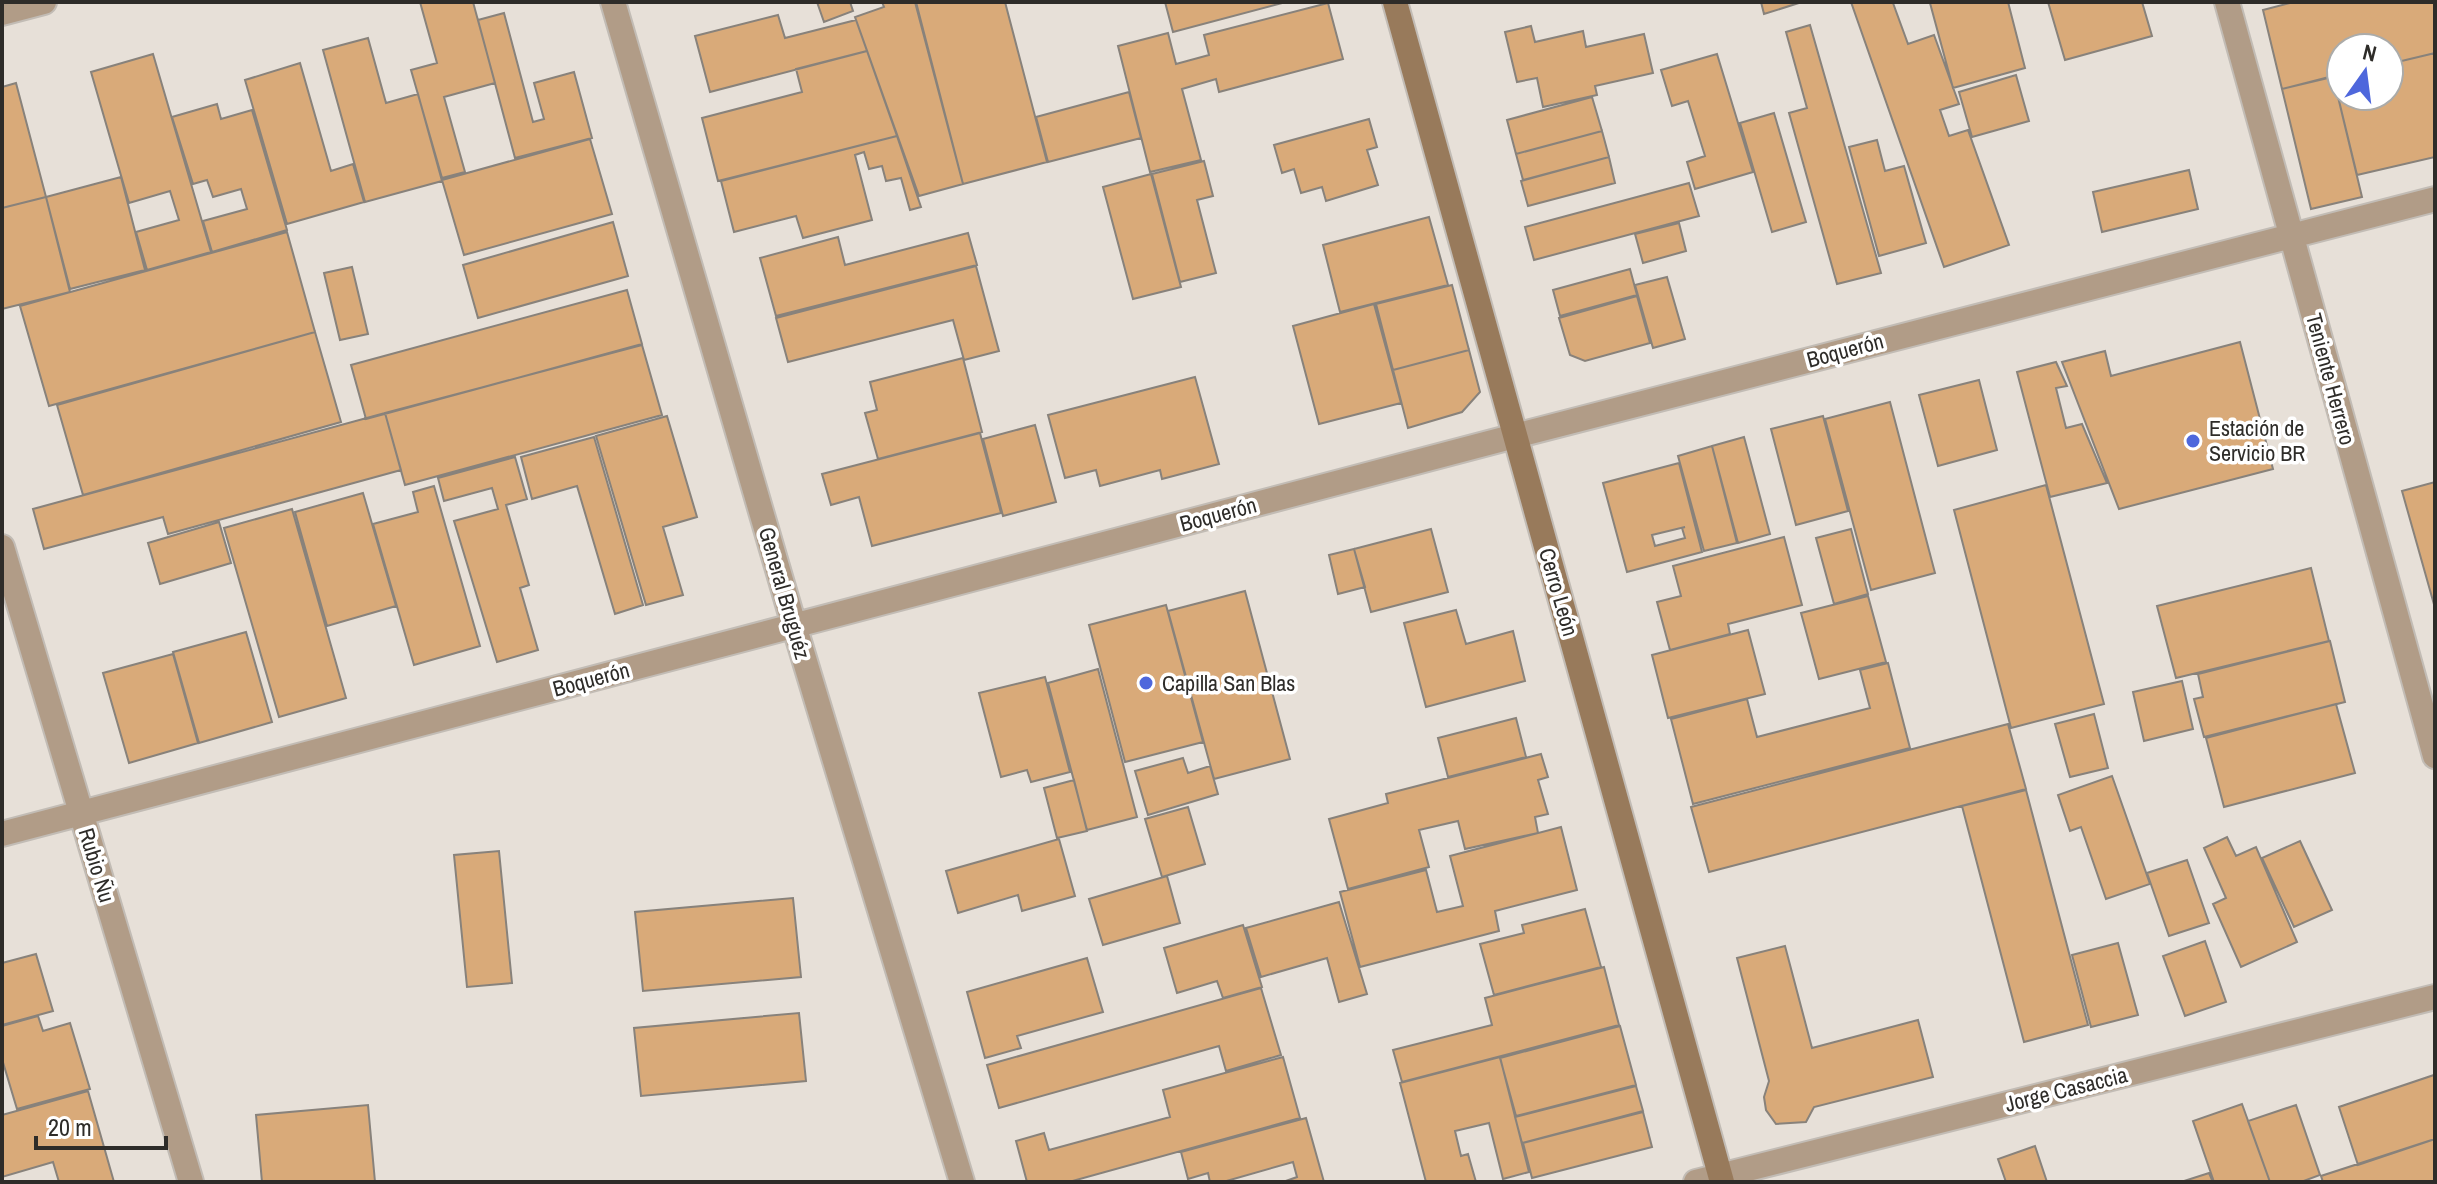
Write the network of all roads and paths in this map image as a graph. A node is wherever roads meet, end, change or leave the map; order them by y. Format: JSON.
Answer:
{"nodes":[{"id":1,"x":44,"y":2,"type":"edge"},
{"id":2,"x":613,"y":2,"type":"edge"},
{"id":3,"x":1395,"y":2,"type":"edge"},
{"id":4,"x":2227,"y":2,"type":"edge"},
{"id":5,"x":2,"y":13,"type":"edge"},
{"id":6,"x":2435,"y":199,"type":"edge"},
{"id":7,"x":2291,"y":235,"type":"junction"},
{"id":8,"x":1515,"y":436,"type":"junction"},
{"id":9,"x":2,"y":547,"type":"edge"},
{"id":10,"x":794,"y":625,"type":"junction"},
{"id":11,"x":2435,"y":756,"type":"edge"},
{"id":12,"x":81,"y":812,"type":"junction"},
{"id":13,"x":2,"y":834,"type":"edge"},
{"id":14,"x":2435,"y":997,"type":"edge"},
{"id":15,"x":1722,"y":1179,"type":"edge"},
{"id":16,"x":191,"y":1182,"type":"edge"},
{"id":17,"x":962,"y":1182,"type":"edge"},
{"id":18,"x":1696,"y":1182,"type":"edge"}],
"edges":[{"from":1,"to":5,"type":"street"},
{"from":2,"to":10,"type":"street","name":"General Bruguéz"},
{"from":3,"to":8,"type":"street","name":"Cerro León"},
{"from":4,"to":7,"type":"street","name":"Teniente Herrero"},
{"from":6,"to":7,"type":"street","name":"Boquerón"},
{"from":7,"to":8,"type":"street","name":"Boquerón"},
{"from":7,"to":11,"type":"street","name":"Teniente Herrero"},
{"from":8,"to":10,"type":"street","name":"Boquerón"},
{"from":8,"to":15,"type":"street","name":"Cerro León"},
{"from":9,"to":12,"type":"street","name":"Rubio Ñu"},
{"from":10,"to":12,"type":"street","name":"Boquerón"},
{"from":10,"to":17,"type":"street","name":"General Bruguéz"},
{"from":12,"to":13,"type":"street","name":"Boquerón"},
{"from":12,"to":16,"type":"street","name":"Rubio Ñu"},
{"from":14,"to":15,"type":"street","name":"Jorge Casaccia"},
{"from":15,"to":18,"type":"street","name":"Jorge Casaccia"}]}
